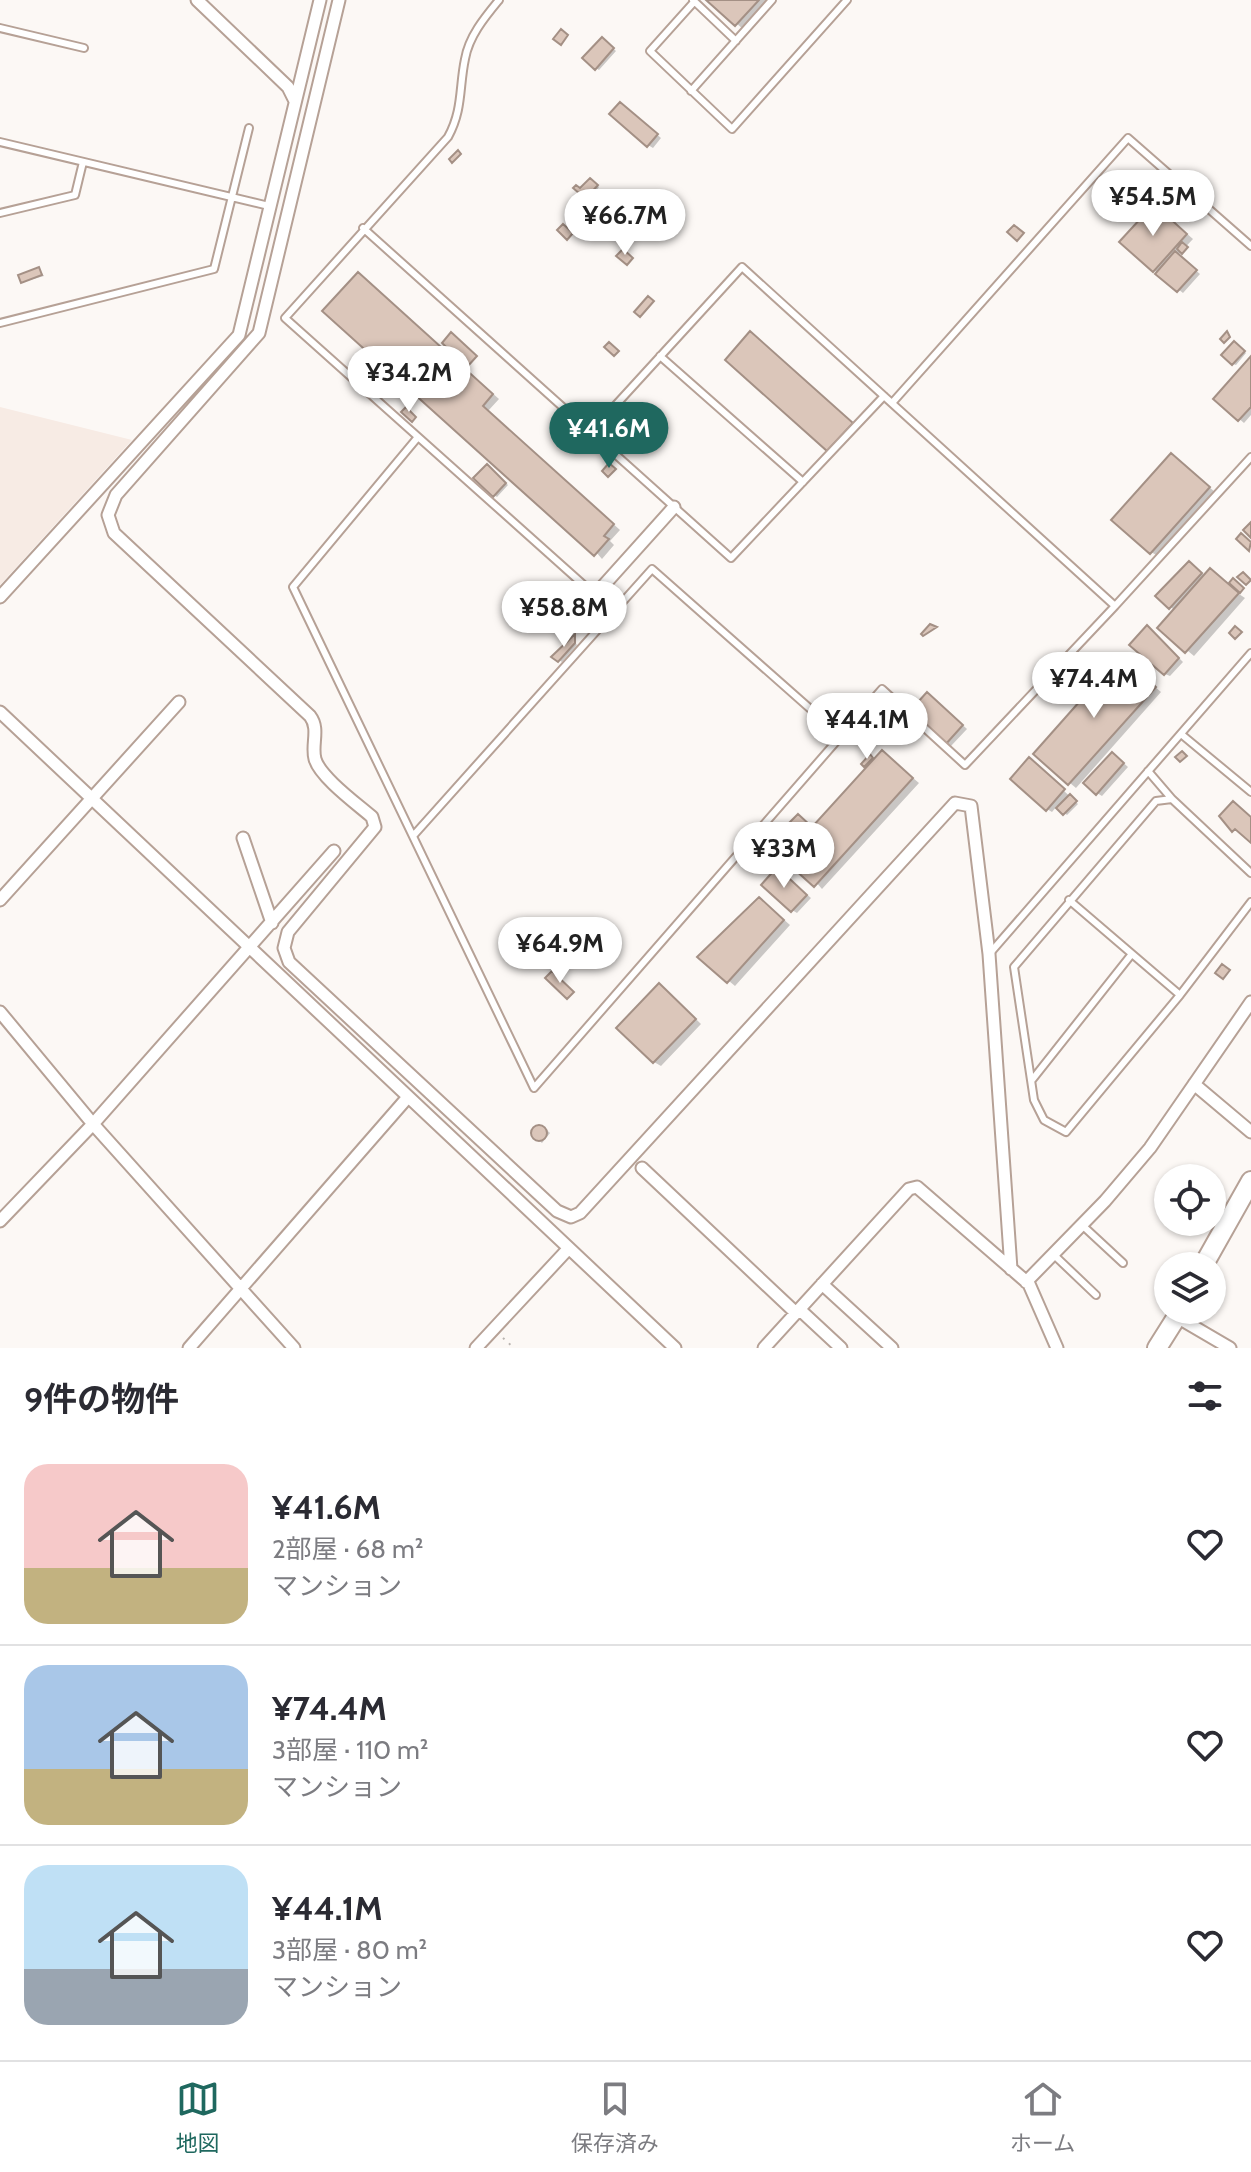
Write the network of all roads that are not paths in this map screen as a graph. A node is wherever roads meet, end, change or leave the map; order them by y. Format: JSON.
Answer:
{"nodes":[{"id":1,"x":197,"y":0,"type":"edge"},
{"id":2,"x":320,"y":0,"type":"edge"},
{"id":3,"x":339,"y":0,"type":"edge"},
{"id":4,"x":499,"y":0,"type":"edge"},
{"id":5,"x":772,"y":0,"type":"edge"},
{"id":6,"x":847,"y":0,"type":"edge"},
{"id":7,"x":694,"y":1,"type":"edge"},
{"id":8,"x":0,"y":28,"type":"edge"},
{"id":9,"x":736,"y":41,"type":"junction"},
{"id":10,"x":84,"y":48,"type":"dead end"},
{"id":11,"x":691,"y":91,"type":"junction"},
{"id":12,"x":295,"y":102,"type":"junction"},
{"id":13,"x":249,"y":128,"type":"dead end"},
{"id":14,"x":0,"y":142,"type":"edge"},
{"id":15,"x":83,"y":162,"type":"junction"},
{"id":16,"x":232,"y":197,"type":"junction"},
{"id":17,"x":273,"y":206,"type":"junction"},
{"id":18,"x":0,"y":213,"type":"edge"},
{"id":19,"x":363,"y":228,"type":"junction"},
{"id":20,"x":1251,"y":246,"type":"edge"},
{"id":21,"x":0,"y":323,"type":"edge"},
{"id":22,"x":660,"y":356,"type":"junction"},
{"id":23,"x":884,"y":396,"type":"junction"},
{"id":24,"x":892,"y":403,"type":"junction"},
{"id":25,"x":591,"y":432,"type":"junction"},
{"id":26,"x":418,"y":437,"type":"junction"},
{"id":27,"x":1251,"y":457,"type":"edge"},
{"id":28,"x":803,"y":482,"type":"junction"},
{"id":29,"x":674,"y":507,"type":"junction"},
{"id":30,"x":595,"y":595,"type":"joint"},
{"id":31,"x":0,"y":597,"type":"edge"},
{"id":32,"x":1115,"y":606,"type":"junction"},
{"id":33,"x":1251,"y":653,"type":"edge"},
{"id":34,"x":179,"y":702,"type":"dead end"},
{"id":35,"x":0,"y":712,"type":"edge"},
{"id":36,"x":1181,"y":734,"type":"junction"},
{"id":37,"x":841,"y":736,"type":"junction"},
{"id":38,"x":1148,"y":771,"type":"junction"},
{"id":39,"x":1251,"y":792,"type":"edge"},
{"id":40,"x":91,"y":799,"type":"junction"},
{"id":41,"x":1172,"y":799,"type":"junction"},
{"id":42,"x":413,"y":836,"type":"junction"},
{"id":43,"x":243,"y":838,"type":"dead end"},
{"id":44,"x":334,"y":851,"type":"dead end"},
{"id":45,"x":1251,"y":873,"type":"edge"},
{"id":46,"x":0,"y":900,"type":"edge"},
{"id":47,"x":1069,"y":900,"type":"junction"},
{"id":48,"x":1251,"y":902,"type":"edge"},
{"id":49,"x":272,"y":923,"type":"junction"},
{"id":50,"x":250,"y":948,"type":"junction"},
{"id":51,"x":989,"y":954,"type":"junction"},
{"id":52,"x":1131,"y":955,"type":"junction"},
{"id":53,"x":1180,"y":995,"type":"junction"},
{"id":54,"x":1251,"y":1002,"type":"edge"},
{"id":55,"x":0,"y":1012,"type":"edge"},
{"id":56,"x":1032,"y":1080,"type":"junction"},
{"id":57,"x":1194,"y":1084,"type":"junction"},
{"id":58,"x":408,"y":1097,"type":"junction"},
{"id":59,"x":93,"y":1124,"type":"junction"},
{"id":60,"x":1251,"y":1132,"type":"edge"},
{"id":61,"x":642,"y":1168,"type":"dead end"},
{"id":62,"x":1251,"y":1181,"type":"edge"},
{"id":63,"x":0,"y":1221,"type":"edge"},
{"id":64,"x":1082,"y":1224,"type":"junction"},
{"id":65,"x":569,"y":1248,"type":"junction"},
{"id":66,"x":1211,"y":1252,"type":"edge"},
{"id":67,"x":1053,"y":1254,"type":"junction"},
{"id":68,"x":1123,"y":1263,"type":"dead end"},
{"id":69,"x":1011,"y":1269,"type":"junction"},
{"id":70,"x":1026,"y":1282,"type":"junction"},
{"id":71,"x":822,"y":1284,"type":"junction"},
{"id":72,"x":241,"y":1289,"type":"junction"},
{"id":73,"x":1096,"y":1295,"type":"dead end"},
{"id":74,"x":797,"y":1311,"type":"junction"},
{"id":75,"x":1173,"y":1324,"type":"edge"},
{"id":76,"x":1194,"y":1324,"type":"edge"},
{"id":77,"x":189,"y":1348,"type":"edge"},
{"id":78,"x":294,"y":1348,"type":"edge"},
{"id":79,"x":476,"y":1348,"type":"edge"},
{"id":80,"x":675,"y":1348,"type":"edge"},
{"id":81,"x":764,"y":1348,"type":"edge"},
{"id":82,"x":841,"y":1348,"type":"edge"},
{"id":83,"x":892,"y":1348,"type":"edge"},
{"id":84,"x":1057,"y":1348,"type":"edge"},
{"id":85,"x":1157,"y":1348,"type":"edge"},
{"id":86,"x":1230,"y":1348,"type":"edge"}],
"edges":[{"from":1,"to":12,"type":"street"},
{"from":2,"to":12,"type":"street"},
{"from":3,"to":51,"type":"street"},
{"from":4,"to":19,"type":"lane"},
{"from":5,"to":9,"type":"lane"},
{"from":6,"to":11,"type":"lane"},
{"from":7,"to":9,"type":"lane"},
{"from":7,"to":11,"type":"lane"},
{"from":8,"to":10,"type":"lane"},
{"from":9,"to":11,"type":"lane"},
{"from":12,"to":17,"type":"street"},
{"from":13,"to":16,"type":"lane"},
{"from":14,"to":15,"type":"lane"},
{"from":15,"to":16,"type":"lane"},
{"from":15,"to":18,"type":"lane"},
{"from":16,"to":17,"type":"lane"},
{"from":16,"to":21,"type":"lane"},
{"from":17,"to":31,"type":"street"},
{"from":19,"to":25,"type":"lane"},
{"from":19,"to":26,"type":"lane"},
{"from":20,"to":24,"type":"lane"},
{"from":22,"to":23,"type":"lane"},
{"from":22,"to":25,"type":"lane"},
{"from":22,"to":28,"type":"lane"},
{"from":23,"to":24,"type":"lane"},
{"from":23,"to":28,"type":"lane"},
{"from":24,"to":32,"type":"lane"},
{"from":25,"to":29,"type":"lane"},
{"from":26,"to":30,"type":"lane"},
{"from":26,"to":42,"type":"lane"},
{"from":27,"to":32,"type":"lane"},
{"from":28,"to":29,"type":"lane"},
{"from":29,"to":30,"type":"street"},
{"from":32,"to":37,"type":"lane"},
{"from":33,"to":36,"type":"lane"},
{"from":34,"to":40,"type":"street"},
{"from":35,"to":40,"type":"street"},
{"from":36,"to":38,"type":"lane"},
{"from":36,"to":39,"type":"lane"},
{"from":37,"to":42,"type":"lane"},
{"from":37,"to":42,"type":"lane"},
{"from":38,"to":41,"type":"lane"},
{"from":38,"to":51,"type":"lane"},
{"from":40,"to":46,"type":"street"},
{"from":40,"to":50,"type":"street"},
{"from":41,"to":45,"type":"lane"},
{"from":41,"to":47,"type":"lane"},
{"from":43,"to":49,"type":"street"},
{"from":44,"to":49,"type":"street"},
{"from":47,"to":52,"type":"lane"},
{"from":47,"to":56,"type":"lane"},
{"from":48,"to":53,"type":"lane"},
{"from":49,"to":50,"type":"street"},
{"from":50,"to":58,"type":"street"},
{"from":50,"to":59,"type":"street"},
{"from":51,"to":69,"type":"street"},
{"from":52,"to":53,"type":"lane"},
{"from":52,"to":56,"type":"lane"},
{"from":53,"to":56,"type":"lane"},
{"from":54,"to":57,"type":"street"},
{"from":55,"to":59,"type":"street"},
{"from":57,"to":60,"type":"street"},
{"from":57,"to":64,"type":"street"},
{"from":58,"to":65,"type":"street"},
{"from":58,"to":72,"type":"street"},
{"from":59,"to":63,"type":"street"},
{"from":59,"to":72,"type":"street"},
{"from":61,"to":74,"type":"street"},
{"from":62,"to":66,"type":"main road"},
{"from":64,"to":67,"type":"street"},
{"from":64,"to":68,"type":"lane"},
{"from":65,"to":79,"type":"street"},
{"from":65,"to":80,"type":"street"},
{"from":67,"to":70,"type":"street"},
{"from":67,"to":73,"type":"lane"},
{"from":69,"to":70,"type":"street"},
{"from":69,"to":71,"type":"street"},
{"from":70,"to":84,"type":"street"},
{"from":71,"to":74,"type":"street"},
{"from":71,"to":83,"type":"street"},
{"from":72,"to":77,"type":"street"},
{"from":72,"to":78,"type":"street"},
{"from":74,"to":81,"type":"street"},
{"from":74,"to":82,"type":"street"},
{"from":75,"to":85,"type":"main road"},
{"from":76,"to":86,"type":"street"}]}
